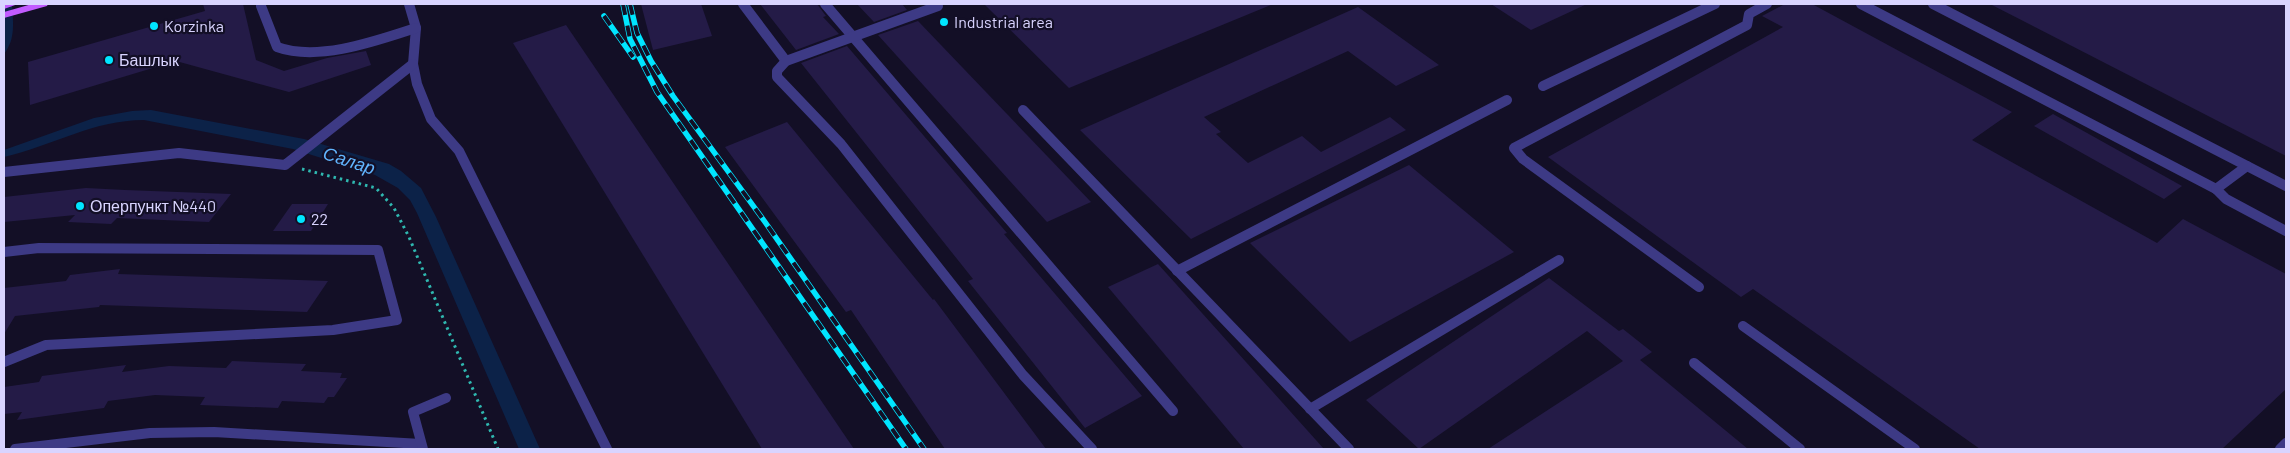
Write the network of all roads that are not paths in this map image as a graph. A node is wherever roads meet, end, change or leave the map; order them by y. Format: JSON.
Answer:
{"nodes":[{"id":1,"x":13,"y":4,"type":"edge"},
{"id":2,"x":43,"y":4,"type":"edge"},
{"id":3,"x":409,"y":4,"type":"edge"},
{"id":4,"x":743,"y":4,"type":"edge"},
{"id":5,"x":825,"y":4,"type":"edge"},
{"id":6,"x":936,"y":4,"type":"edge"},
{"id":7,"x":1715,"y":4,"type":"edge"},
{"id":8,"x":1767,"y":4,"type":"edge"},
{"id":9,"x":1861,"y":4,"type":"edge"},
{"id":10,"x":1933,"y":4,"type":"edge"},
{"id":11,"x":4,"y":6,"type":"edge"},
{"id":12,"x":260,"y":6,"type":"dead end"},
{"id":13,"x":4,"y":15,"type":"edge"},
{"id":14,"x":416,"y":28,"type":"junction"},
{"id":15,"x":854,"y":36,"type":"junction"},
{"id":16,"x":786,"y":61,"type":"junction"},
{"id":17,"x":414,"y":64,"type":"junction"},
{"id":18,"x":1543,"y":86,"type":"dead end"},
{"id":19,"x":1506,"y":100,"type":"dead end"},
{"id":20,"x":1023,"y":110,"type":"dead end"},
{"id":21,"x":2247,"y":166,"type":"junction"},
{"id":22,"x":4,"y":172,"type":"edge"},
{"id":23,"x":2286,"y":186,"type":"edge"},
{"id":24,"x":2216,"y":190,"type":"junction"},
{"id":25,"x":2286,"y":231,"type":"edge"},
{"id":26,"x":4,"y":252,"type":"edge"},
{"id":27,"x":1559,"y":260,"type":"dead end"},
{"id":28,"x":1178,"y":271,"type":"junction"},
{"id":29,"x":1699,"y":287,"type":"dead end"},
{"id":30,"x":1743,"y":326,"type":"dead end"},
{"id":31,"x":4,"y":362,"type":"edge"},
{"id":32,"x":1694,"y":363,"type":"dead end"},
{"id":33,"x":446,"y":398,"type":"dead end"},
{"id":34,"x":1310,"y":409,"type":"junction"},
{"id":35,"x":1173,"y":410,"type":"dead end"},
{"id":36,"x":2286,"y":443,"type":"edge"},
{"id":37,"x":422,"y":446,"type":"edge"},
{"id":38,"x":15,"y":449,"type":"edge"},
{"id":39,"x":607,"y":449,"type":"edge"},
{"id":40,"x":1092,"y":449,"type":"edge"},
{"id":41,"x":1349,"y":449,"type":"edge"},
{"id":42,"x":1800,"y":449,"type":"edge"},
{"id":43,"x":1915,"y":449,"type":"edge"},
{"id":44,"x":2280,"y":449,"type":"edge"}],
"edges":[{"from":1,"to":11,"type":"main road"},
{"from":2,"to":13,"type":"main road"},
{"from":3,"to":14,"type":"lane"},
{"from":4,"to":16,"type":"lane"},
{"from":5,"to":15,"type":"lane"},
{"from":6,"to":15,"type":"lane"},
{"from":7,"to":18,"type":"lane"},
{"from":8,"to":29,"type":"lane"},
{"from":9,"to":24,"type":"lane"},
{"from":10,"to":21,"type":"lane"},
{"from":12,"to":14,"type":"lane"},
{"from":14,"to":17,"type":"lane"},
{"from":15,"to":16,"type":"lane"},
{"from":15,"to":35,"type":"lane"},
{"from":16,"to":40,"type":"lane"},
{"from":17,"to":22,"type":"lane"},
{"from":17,"to":39,"type":"lane"},
{"from":19,"to":28,"type":"lane"},
{"from":20,"to":28,"type":"lane"},
{"from":21,"to":23,"type":"lane"},
{"from":21,"to":24,"type":"lane"},
{"from":24,"to":25,"type":"lane"},
{"from":26,"to":31,"type":"lane"},
{"from":27,"to":34,"type":"lane"},
{"from":28,"to":34,"type":"lane"},
{"from":30,"to":43,"type":"lane"},
{"from":32,"to":42,"type":"lane"},
{"from":33,"to":37,"type":"lane"},
{"from":34,"to":41,"type":"lane"},
{"from":36,"to":44,"type":"lane"},
{"from":37,"to":38,"type":"lane"}]}
